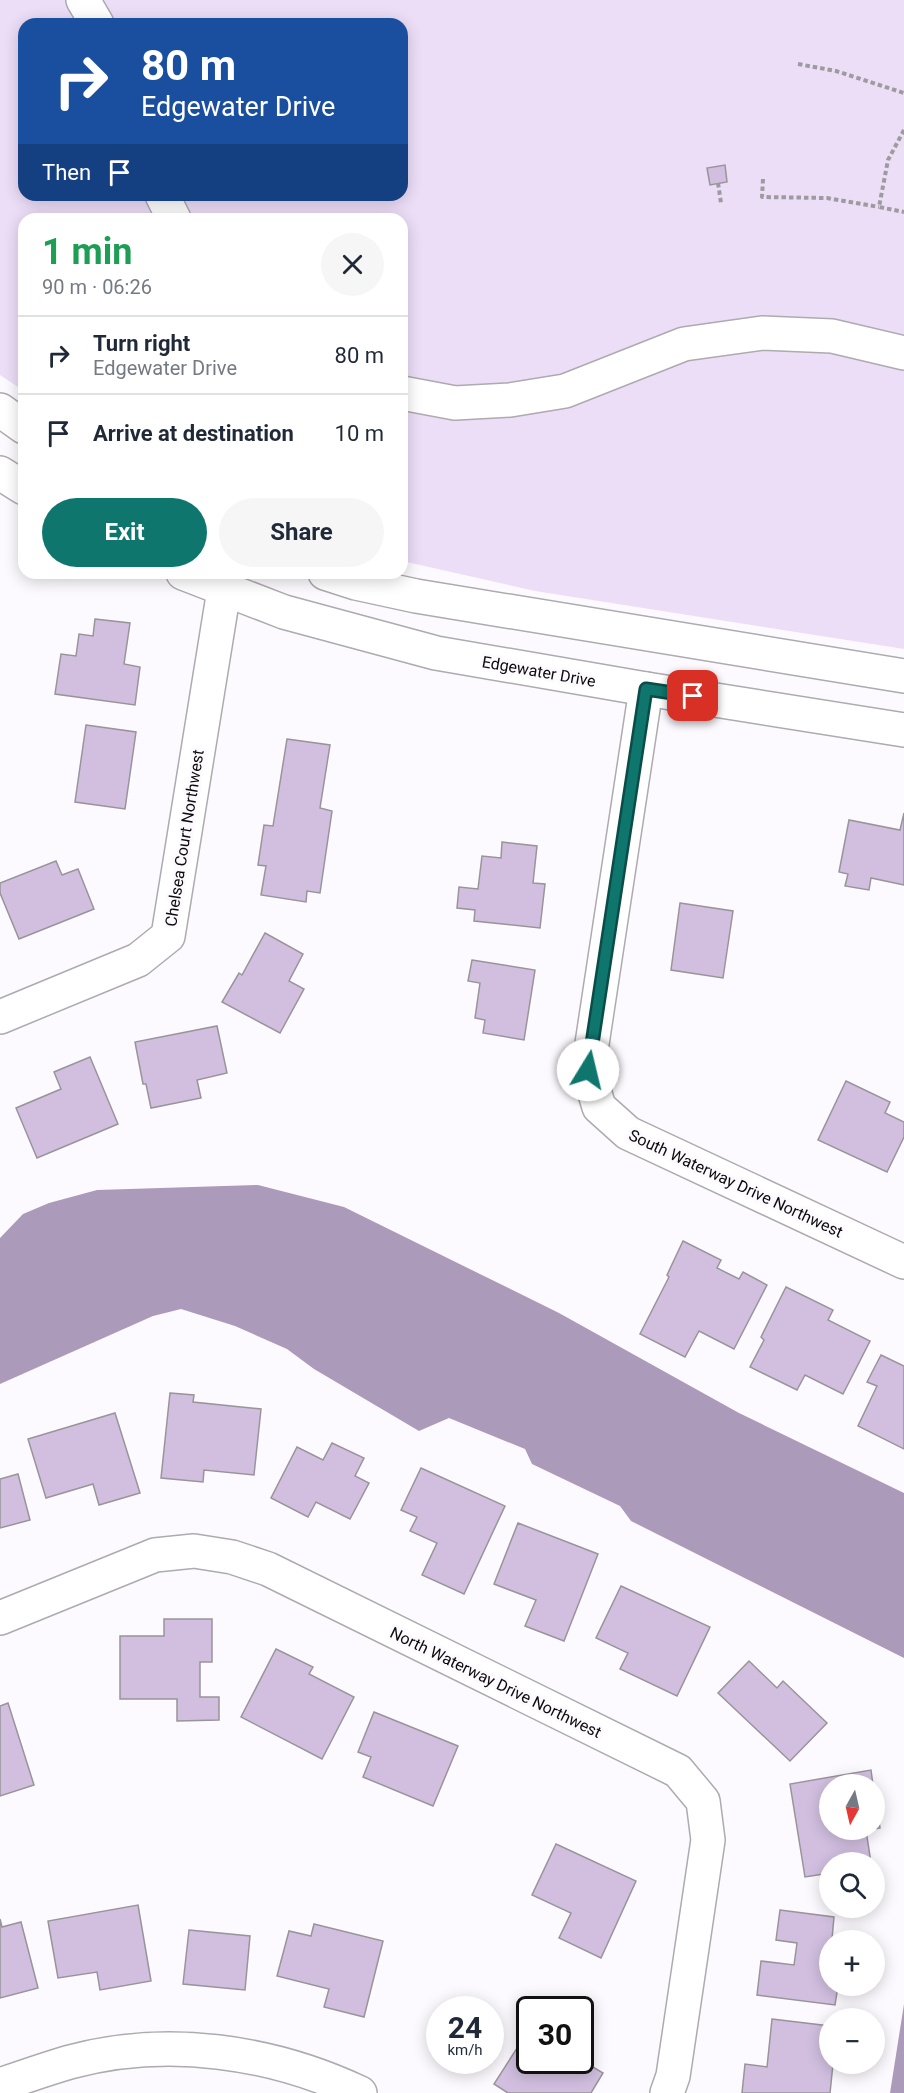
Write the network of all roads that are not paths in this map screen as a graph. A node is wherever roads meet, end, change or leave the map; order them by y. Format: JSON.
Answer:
{"nodes":[{"id":1,"x":83,"y":0,"type":"edge"},
{"id":2,"x":94,"y":18,"type":"edge"},
{"id":3,"x":904,"y":353,"type":"edge"},
{"id":4,"x":408,"y":394,"type":"edge"},
{"id":5,"x":0,"y":410,"type":"edge"},
{"id":6,"x":18,"y":423,"type":"edge"},
{"id":7,"x":0,"y":473,"type":"edge"},
{"id":8,"x":18,"y":484,"type":"edge"},
{"id":9,"x":197,"y":579,"type":"edge"},
{"id":10,"x":344,"y":579,"type":"edge"},
{"id":11,"x":224,"y":590,"type":"junction"},
{"id":12,"x":904,"y":676,"type":"edge"},
{"id":13,"x":646,"y":689,"type":"junction"},
{"id":14,"x":904,"y":730,"type":"edge"},
{"id":15,"x":0,"y":1017,"type":"edge"},
{"id":16,"x":904,"y":1262,"type":"edge"},
{"id":17,"x":0,"y":1618,"type":"edge"},
{"id":18,"x":9,"y":2086,"type":"edge"},
{"id":19,"x":360,"y":2093,"type":"edge"},
{"id":20,"x":667,"y":2093,"type":"edge"}],
"edges":[{"from":1,"to":2,"type":"street"},
{"from":3,"to":4,"type":"street"},
{"from":5,"to":6,"type":"street"},
{"from":7,"to":8,"type":"street"},
{"from":9,"to":11,"type":"street","name":"Edgewater Drive"},
{"from":10,"to":12,"type":"street"},
{"from":11,"to":13,"type":"street","name":"Edgewater Drive"},
{"from":11,"to":15,"type":"street","name":"Chelsea Court Northwest"},
{"from":13,"to":14,"type":"street","name":"Edgewater Drive"},
{"from":13,"to":16,"type":"street","name":"South Waterway Drive Northwest"},
{"from":17,"to":20,"type":"street","name":"North Waterway Drive Northwest"},
{"from":18,"to":19,"type":"street"}]}
